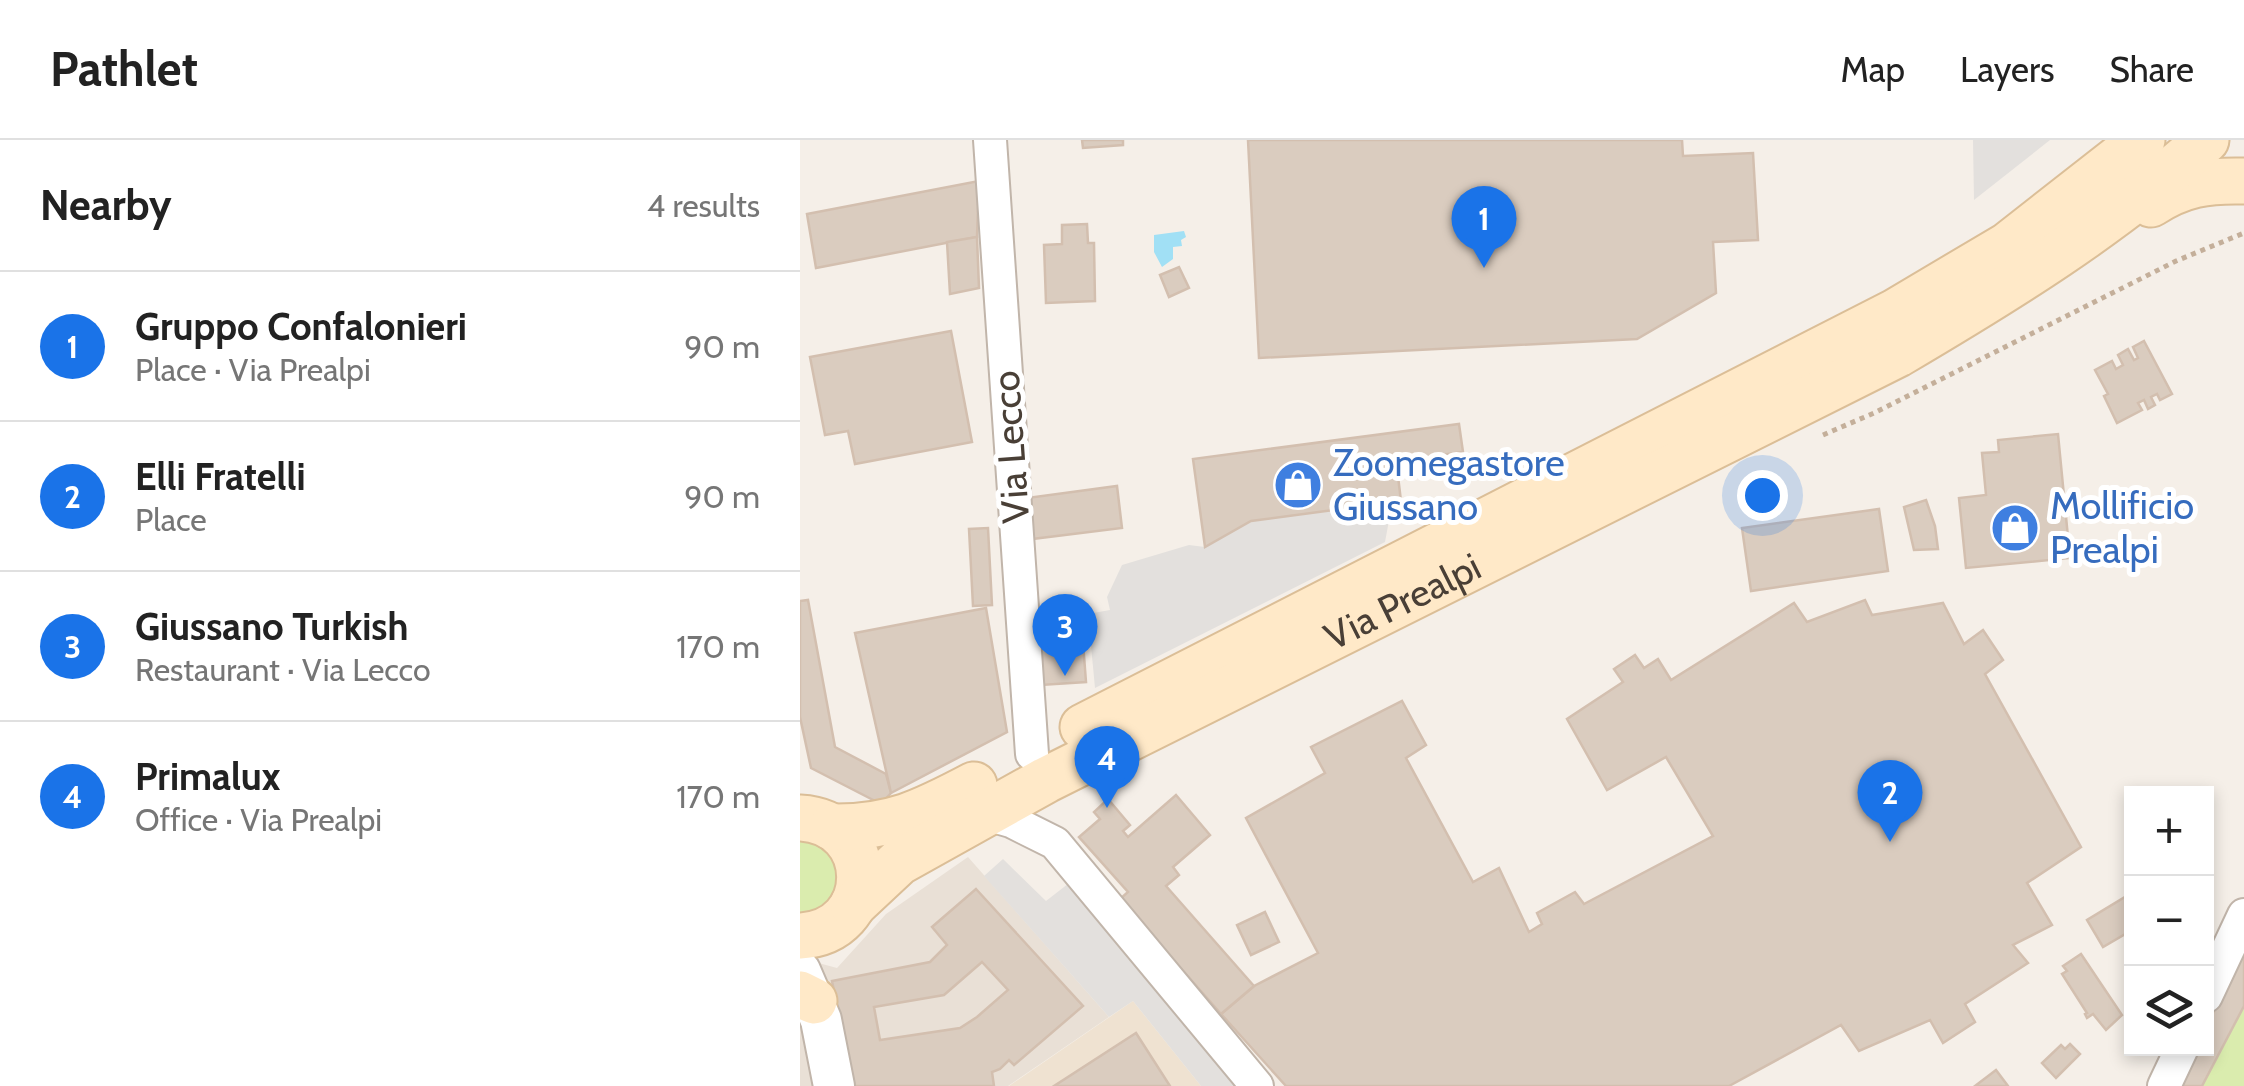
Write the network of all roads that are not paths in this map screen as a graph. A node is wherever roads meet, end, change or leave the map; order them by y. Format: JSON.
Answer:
{"nodes":[{"id":1,"x":990,"y":140,"type":"edge"},
{"id":2,"x":2142,"y":140,"type":"edge"},
{"id":3,"x":2206,"y":140,"type":"edge"},
{"id":4,"x":2244,"y":181,"type":"edge"},
{"id":5,"x":2082,"y":237,"type":"junction"},
{"id":6,"x":1039,"y":767,"type":"junction"},
{"id":7,"x":984,"y":814,"type":"junction"},
{"id":8,"x":812,"y":816,"type":"edge"},
{"id":9,"x":1055,"y":843,"type":"junction"},
{"id":10,"x":2244,"y":916,"type":"edge"},
{"id":11,"x":827,"y":923,"type":"edge"},
{"id":12,"x":2214,"y":979,"type":"edge"},
{"id":13,"x":809,"y":997,"type":"edge"},
{"id":14,"x":2178,"y":1056,"type":"edge"},
{"id":15,"x":834,"y":1086,"type":"edge"},
{"id":16,"x":1257,"y":1086,"type":"edge"},
{"id":17,"x":2164,"y":1086,"type":"edge"}],
"edges":[{"from":1,"to":6,"type":"street","name":"Via Lecco"},
{"from":2,"to":6,"type":"main road","name":"Via Prealpi"},
{"from":3,"to":5,"type":"main road","name":"Via Prealpi"},
{"from":4,"to":5,"type":"main road"},
{"from":5,"to":6,"type":"main road","name":"Via Prealpi"},
{"from":6,"to":7,"type":"main road","name":"Via Prealpi"},
{"from":6,"to":8,"type":"main road","name":"Via Prealpi"},
{"from":6,"to":9,"type":"street","name":"Via Lecco"},
{"from":7,"to":9,"type":"street"},
{"from":7,"to":11,"type":"main road","name":"Via Prealpi"},
{"from":8,"to":11,"type":"main road"},
{"from":9,"to":16,"type":"street"},
{"from":10,"to":12,"type":"street"},
{"from":11,"to":13,"type":"street"},
{"from":13,"to":15,"type":"street"},
{"from":14,"to":17,"type":"street"}]}
